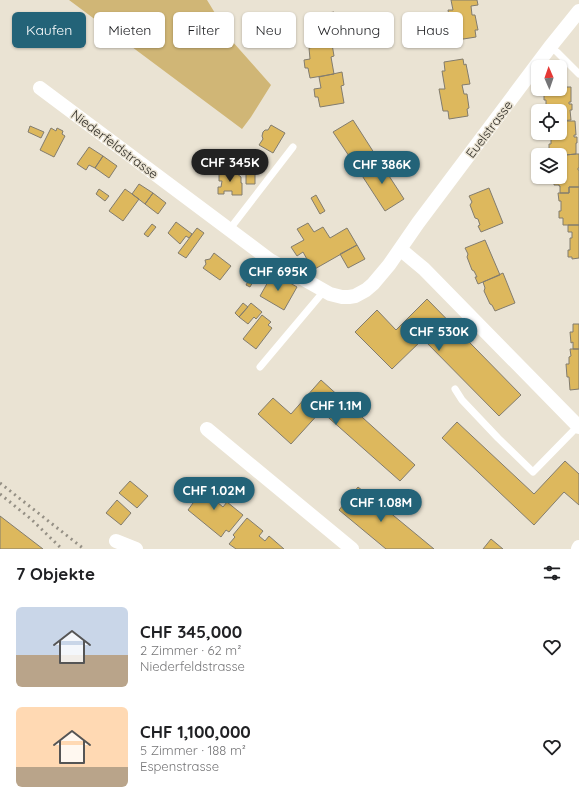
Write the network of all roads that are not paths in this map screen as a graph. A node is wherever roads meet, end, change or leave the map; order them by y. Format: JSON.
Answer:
{"nodes":[{"id":1,"x":579,"y":11,"type":"edge"},
{"id":2,"x":550,"y":47,"type":"junction"},
{"id":3,"x":579,"y":74,"type":"edge"},
{"id":4,"x":40,"y":88,"type":"dead end"},
{"id":5,"x":293,"y":147,"type":"dead end"},
{"id":6,"x":229,"y":230,"type":"junction"},
{"id":7,"x":400,"y":249,"type":"junction"},
{"id":8,"x":324,"y":291,"type":"junction"},
{"id":9,"x":260,"y":367,"type":"dead end"},
{"id":10,"x":455,"y":389,"type":"dead end"},
{"id":11,"x":578,"y":425,"type":"edge"},
{"id":12,"x":206,"y":429,"type":"dead end"},
{"id":13,"x":116,"y":541,"type":"dead end"},
{"id":14,"x":136,"y":549,"type":"edge"},
{"id":15,"x":352,"y":549,"type":"edge"}],
"edges":[{"from":1,"to":2,"type":"street","name":"Euelstrasse"},
{"from":2,"to":3,"type":"lane"},
{"from":2,"to":7,"type":"street","name":"Euelstrasse"},
{"from":4,"to":6,"type":"street","name":"Niederfeldstrasse"},
{"from":5,"to":6,"type":"lane"},
{"from":6,"to":8,"type":"street","name":"Niederfeldstrasse"},
{"from":7,"to":8,"type":"street","name":"Niederfeldstrasse"},
{"from":7,"to":11,"type":"street"},
{"from":8,"to":9,"type":"lane"},
{"from":10,"to":11,"type":"lane"},
{"from":12,"to":15,"type":"street"},
{"from":13,"to":14,"type":"street"}]}
